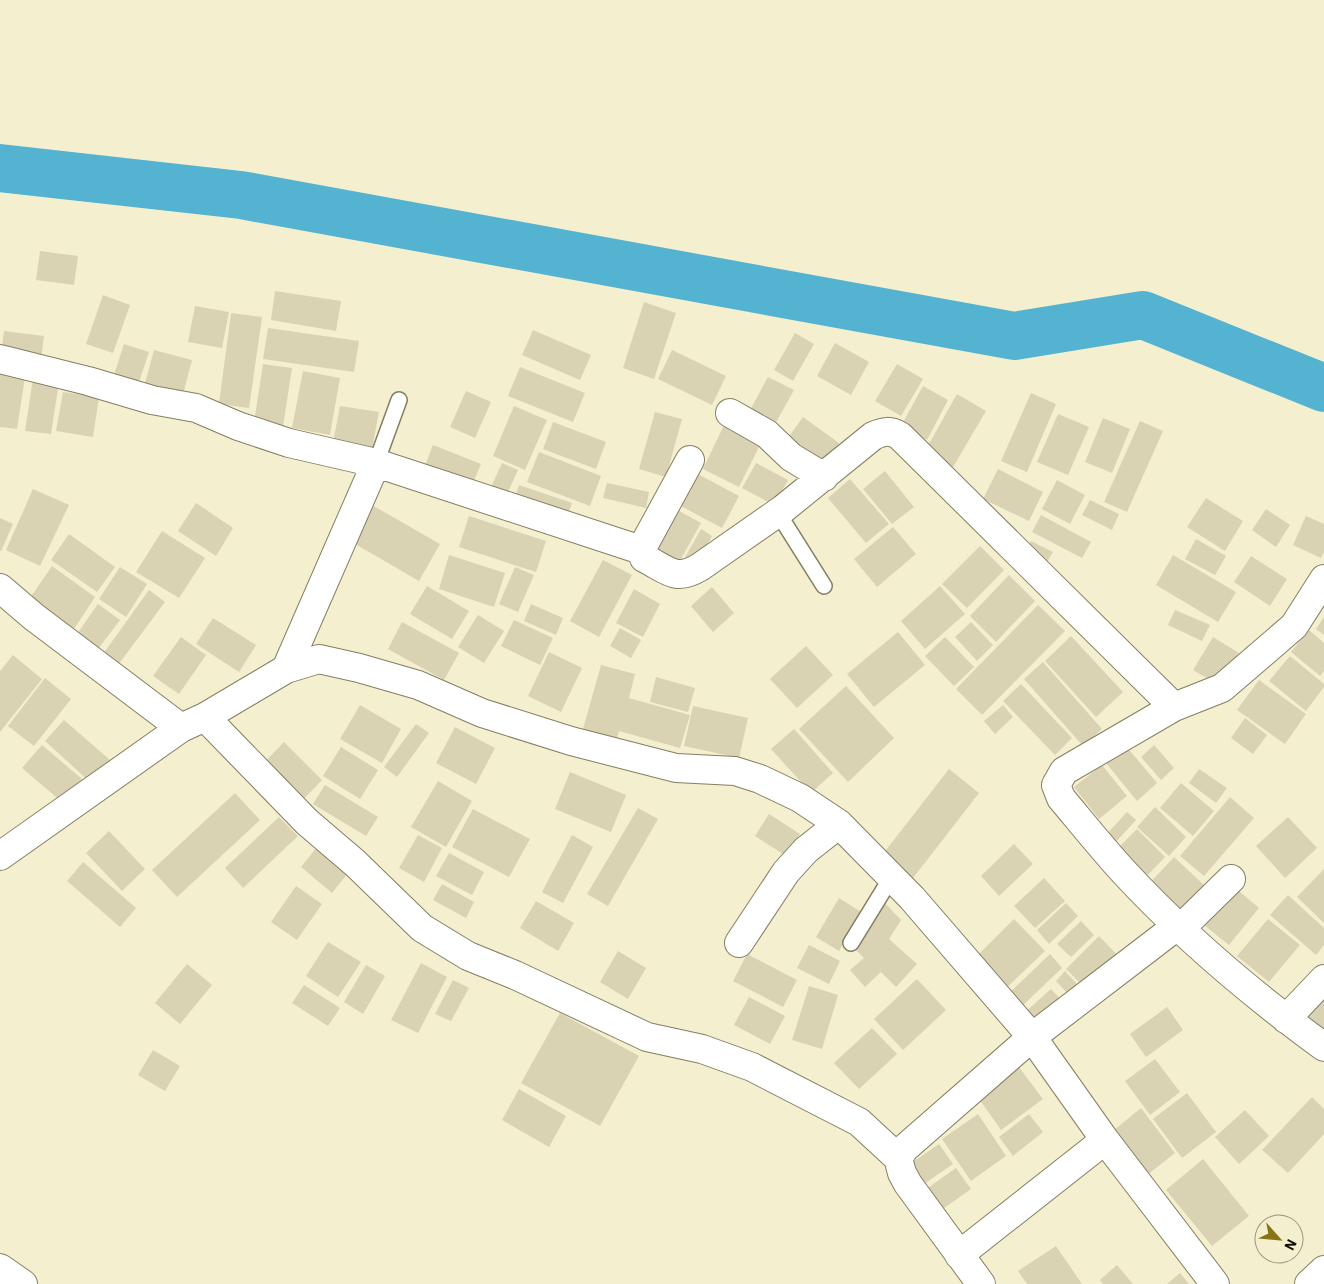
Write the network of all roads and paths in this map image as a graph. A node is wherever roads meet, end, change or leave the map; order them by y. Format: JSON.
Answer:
{"nodes":[{"id":1,"x":0,"y":359,"type":"edge"},
{"id":2,"x":399,"y":400,"type":"dead end"},
{"id":3,"x":730,"y":413,"type":"dead end"},
{"id":4,"x":690,"y":460,"type":"dead end"},
{"id":5,"x":376,"y":463,"type":"junction"},
{"id":6,"x":824,"y":478,"type":"junction"},
{"id":7,"x":778,"y":513,"type":"junction"},
{"id":8,"x":641,"y":550,"type":"junction"},
{"id":9,"x":1324,"y":579,"type":"edge"},
{"id":10,"x":824,"y":586,"type":"dead end"},
{"id":11,"x":0,"y":588,"type":"edge"},
{"id":12,"x":286,"y":669,"type":"junction"},
{"id":13,"x":1174,"y":707,"type":"junction"},
{"id":14,"x":193,"y":723,"type":"junction"},
{"id":15,"x":839,"y":824,"type":"junction"},
{"id":16,"x":0,"y":856,"type":"edge"},
{"id":17,"x":891,"y":878,"type":"junction"},
{"id":18,"x":1231,"y":879,"type":"dead end"},
{"id":19,"x":1179,"y":927,"type":"junction"},
{"id":20,"x":739,"y":942,"type":"dead end"},
{"id":21,"x":851,"y":943,"type":"dead end"},
{"id":22,"x":1324,"y":979,"type":"edge"},
{"id":23,"x":1286,"y":1019,"type":"junction"},
{"id":24,"x":1032,"y":1036,"type":"junction"},
{"id":25,"x":1324,"y":1048,"type":"edge"},
{"id":26,"x":1105,"y":1140,"type":"junction"},
{"id":27,"x":898,"y":1158,"type":"junction"},
{"id":28,"x":959,"y":1255,"type":"junction"},
{"id":29,"x":0,"y":1268,"type":"edge"},
{"id":30,"x":1324,"y":1270,"type":"edge"},
{"id":31,"x":23,"y":1284,"type":"edge"},
{"id":32,"x":981,"y":1284,"type":"edge"},
{"id":33,"x":1215,"y":1284,"type":"edge"},
{"id":34,"x":1309,"y":1284,"type":"edge"}],
"edges":[{"from":1,"to":5,"type":"street"},
{"from":2,"to":5,"type":"lane"},
{"from":3,"to":6,"type":"street"},
{"from":4,"to":8,"type":"street"},
{"from":5,"to":8,"type":"street"},
{"from":5,"to":12,"type":"street"},
{"from":6,"to":7,"type":"street"},
{"from":6,"to":13,"type":"street"},
{"from":7,"to":8,"type":"street"},
{"from":7,"to":10,"type":"lane"},
{"from":9,"to":13,"type":"street"},
{"from":11,"to":14,"type":"street"},
{"from":12,"to":14,"type":"street"},
{"from":12,"to":15,"type":"street"},
{"from":13,"to":19,"type":"street"},
{"from":14,"to":16,"type":"street"},
{"from":14,"to":27,"type":"street"},
{"from":15,"to":17,"type":"street"},
{"from":15,"to":20,"type":"street"},
{"from":17,"to":21,"type":"lane"},
{"from":17,"to":24,"type":"street"},
{"from":18,"to":19,"type":"street"},
{"from":19,"to":23,"type":"street"},
{"from":19,"to":24,"type":"street"},
{"from":22,"to":23,"type":"street"},
{"from":23,"to":25,"type":"street"},
{"from":24,"to":26,"type":"street"},
{"from":24,"to":27,"type":"street"},
{"from":26,"to":28,"type":"street"},
{"from":26,"to":33,"type":"street"},
{"from":27,"to":28,"type":"street"},
{"from":28,"to":32,"type":"street"},
{"from":29,"to":31,"type":"street"},
{"from":30,"to":34,"type":"street"}]}
